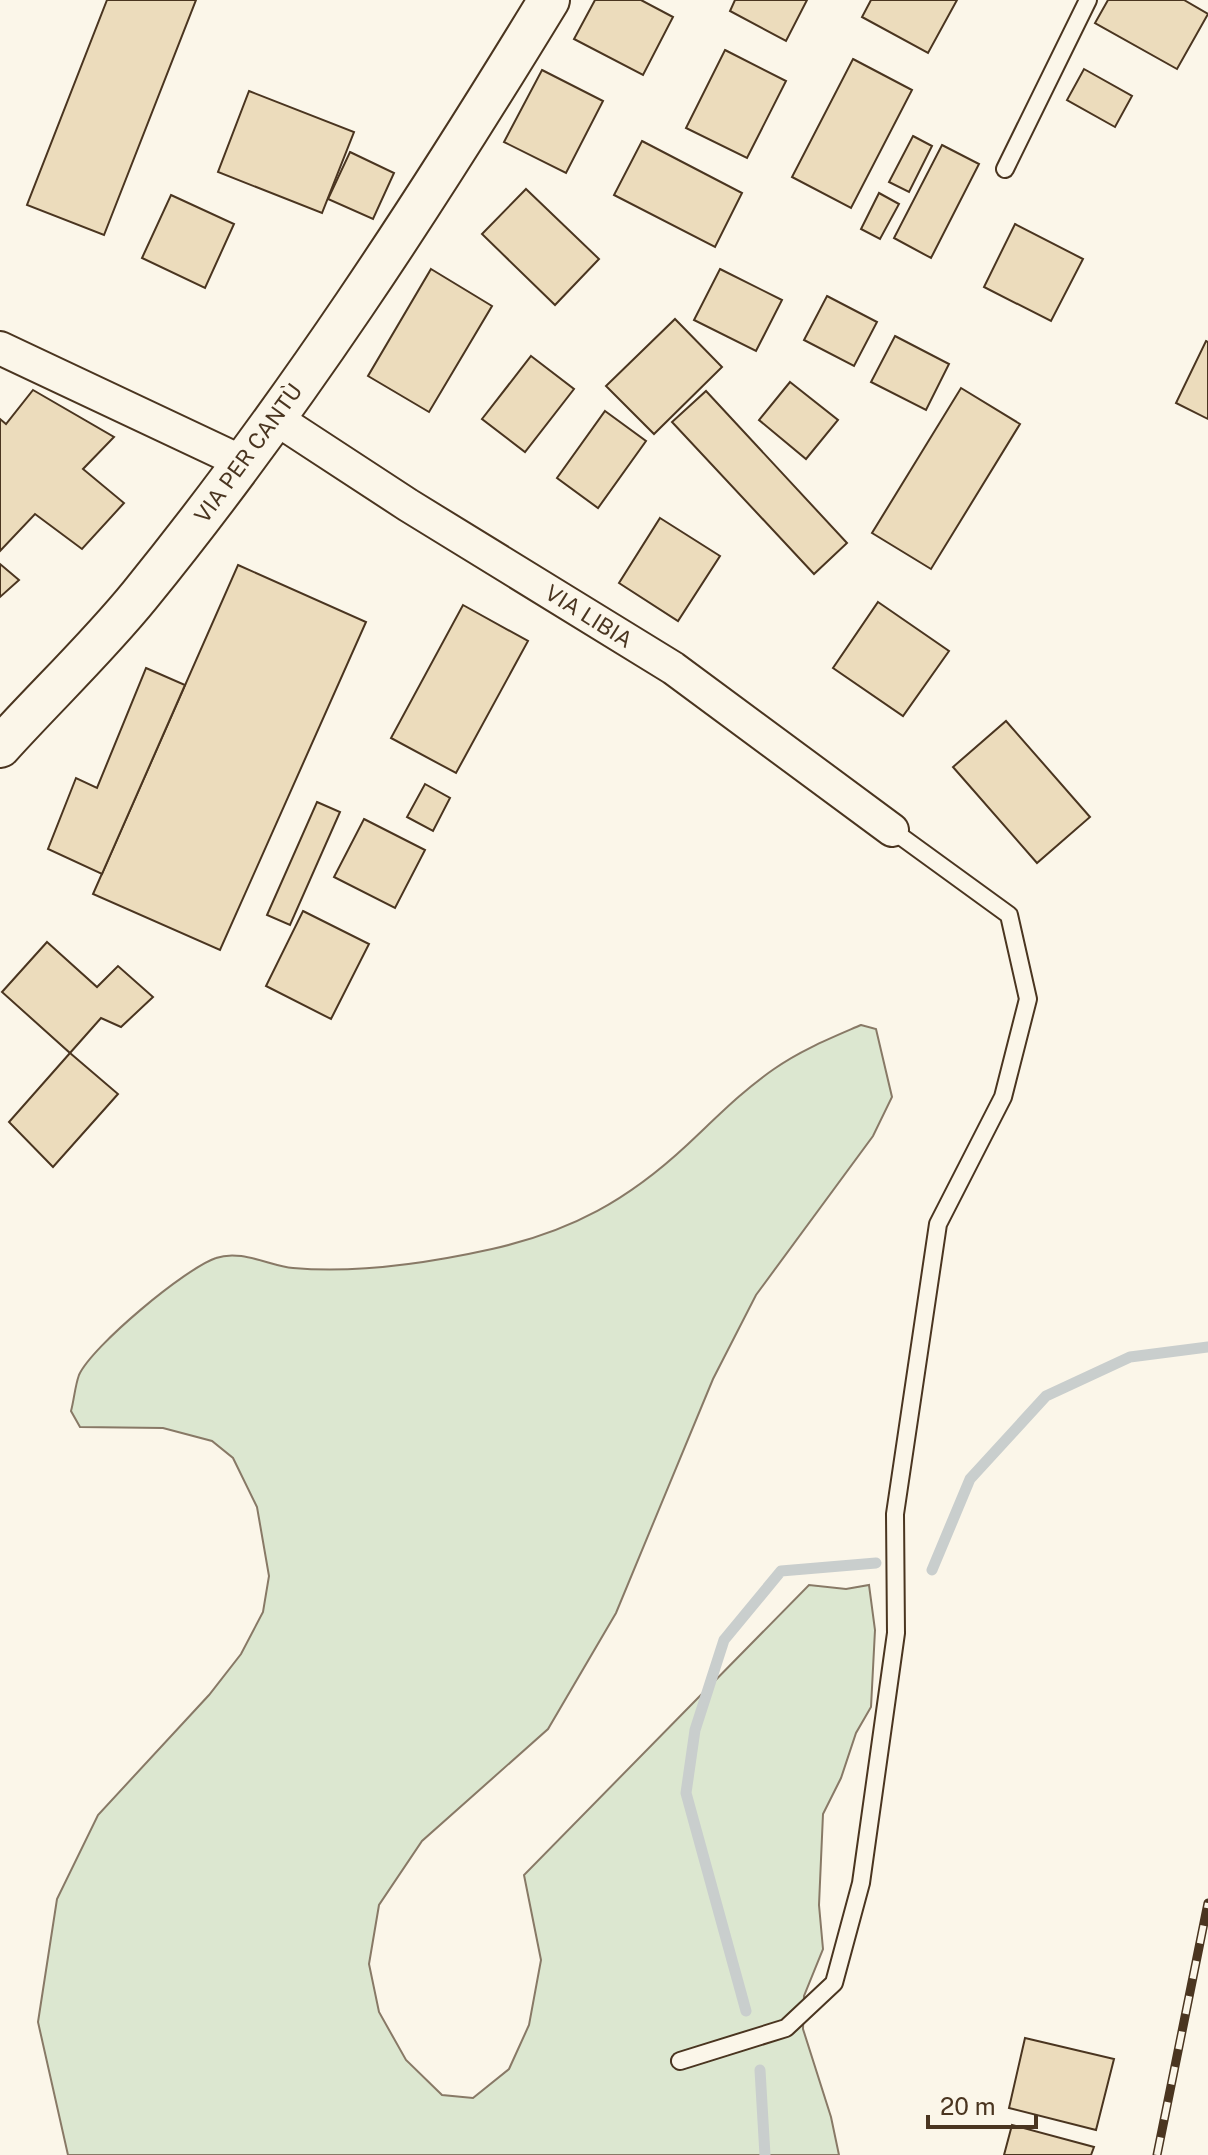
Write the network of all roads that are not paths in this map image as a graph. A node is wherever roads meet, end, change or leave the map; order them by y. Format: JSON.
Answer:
{"nodes":[{"id":1,"x":549,"y":0,"type":"edge"},
{"id":2,"x":1088,"y":0,"type":"edge"},
{"id":3,"x":1005,"y":169,"type":"dead end"},
{"id":4,"x":0,"y":348,"type":"edge"},
{"id":5,"x":275,"y":418,"type":"junction"},
{"id":6,"x":244,"y":463,"type":"junction"},
{"id":7,"x":0,"y":747,"type":"edge"},
{"id":8,"x":892,"y":830,"type":"joint"},
{"id":9,"x":680,"y":2061,"type":"dead end"}],
"edges":[{"from":1,"to":5,"type":"street","name":"VIA PER CANTÙ"},
{"from":2,"to":3,"type":"lane"},
{"from":4,"to":6,"type":"street"},
{"from":5,"to":6,"type":"street","name":"VIA PER CANTÙ"},
{"from":5,"to":8,"type":"street","name":"VIA LIBIA"},
{"from":6,"to":7,"type":"street","name":"VIA PER CANTÙ"},
{"from":8,"to":9,"type":"lane"}]}
